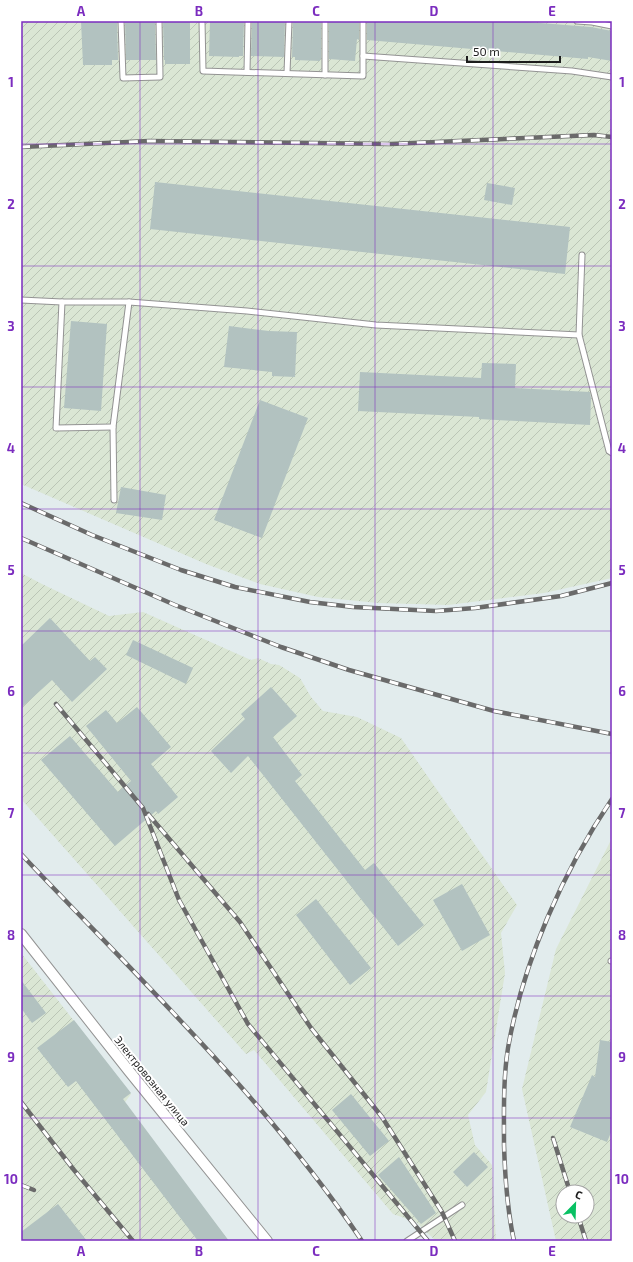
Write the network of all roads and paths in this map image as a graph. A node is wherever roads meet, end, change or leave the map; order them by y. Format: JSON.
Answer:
{"nodes":[{"id":1,"x":120,"y":21,"type":"edge"},
{"id":2,"x":159,"y":21,"type":"edge"},
{"id":3,"x":202,"y":21,"type":"edge"},
{"id":4,"x":248,"y":21,"type":"edge"},
{"id":5,"x":289,"y":21,"type":"edge"},
{"id":6,"x":325,"y":21,"type":"edge"},
{"id":7,"x":363,"y":21,"type":"edge"},
{"id":8,"x":576,"y":21,"type":"edge"},
{"id":9,"x":612,"y":26,"type":"edge"},
{"id":10,"x":363,"y":56,"type":"junction"},
{"id":11,"x":247,"y":72,"type":"junction"},
{"id":12,"x":287,"y":73,"type":"junction"},
{"id":13,"x":325,"y":74,"type":"junction"},
{"id":14,"x":612,"y":77,"type":"edge"},
{"id":15,"x":582,"y":255,"type":"dead end"},
{"id":16,"x":21,"y":300,"type":"edge"},
{"id":17,"x":62,"y":302,"type":"junction"},
{"id":18,"x":129,"y":302,"type":"junction"},
{"id":19,"x":579,"y":335,"type":"junction"},
{"id":20,"x":113,"y":427,"type":"junction"},
{"id":21,"x":612,"y":453,"type":"edge"},
{"id":22,"x":114,"y":500,"type":"dead end"},
{"id":23,"x":21,"y":934,"type":"edge"},
{"id":24,"x":462,"y":1205,"type":"dead end"},
{"id":25,"x":267,"y":1241,"type":"edge"},
{"id":26,"x":407,"y":1241,"type":"edge"}],
"edges":[{"from":1,"to":2,"type":"lane"},
{"from":3,"to":11,"type":"lane"},
{"from":4,"to":11,"type":"lane"},
{"from":5,"to":12,"type":"lane"},
{"from":6,"to":13,"type":"lane"},
{"from":7,"to":10,"type":"lane"},
{"from":8,"to":9,"type":"lane"},
{"from":10,"to":13,"type":"lane"},
{"from":10,"to":14,"type":"lane"},
{"from":11,"to":12,"type":"lane"},
{"from":12,"to":13,"type":"lane"},
{"from":15,"to":19,"type":"lane"},
{"from":16,"to":17,"type":"lane"},
{"from":17,"to":18,"type":"lane"},
{"from":17,"to":20,"type":"lane"},
{"from":18,"to":19,"type":"lane"},
{"from":18,"to":20,"type":"lane"},
{"from":19,"to":21,"type":"lane"},
{"from":20,"to":22,"type":"lane"},
{"from":23,"to":25,"type":"street","name":"Электровозная улица"},
{"from":24,"to":26,"type":"lane"}]}
